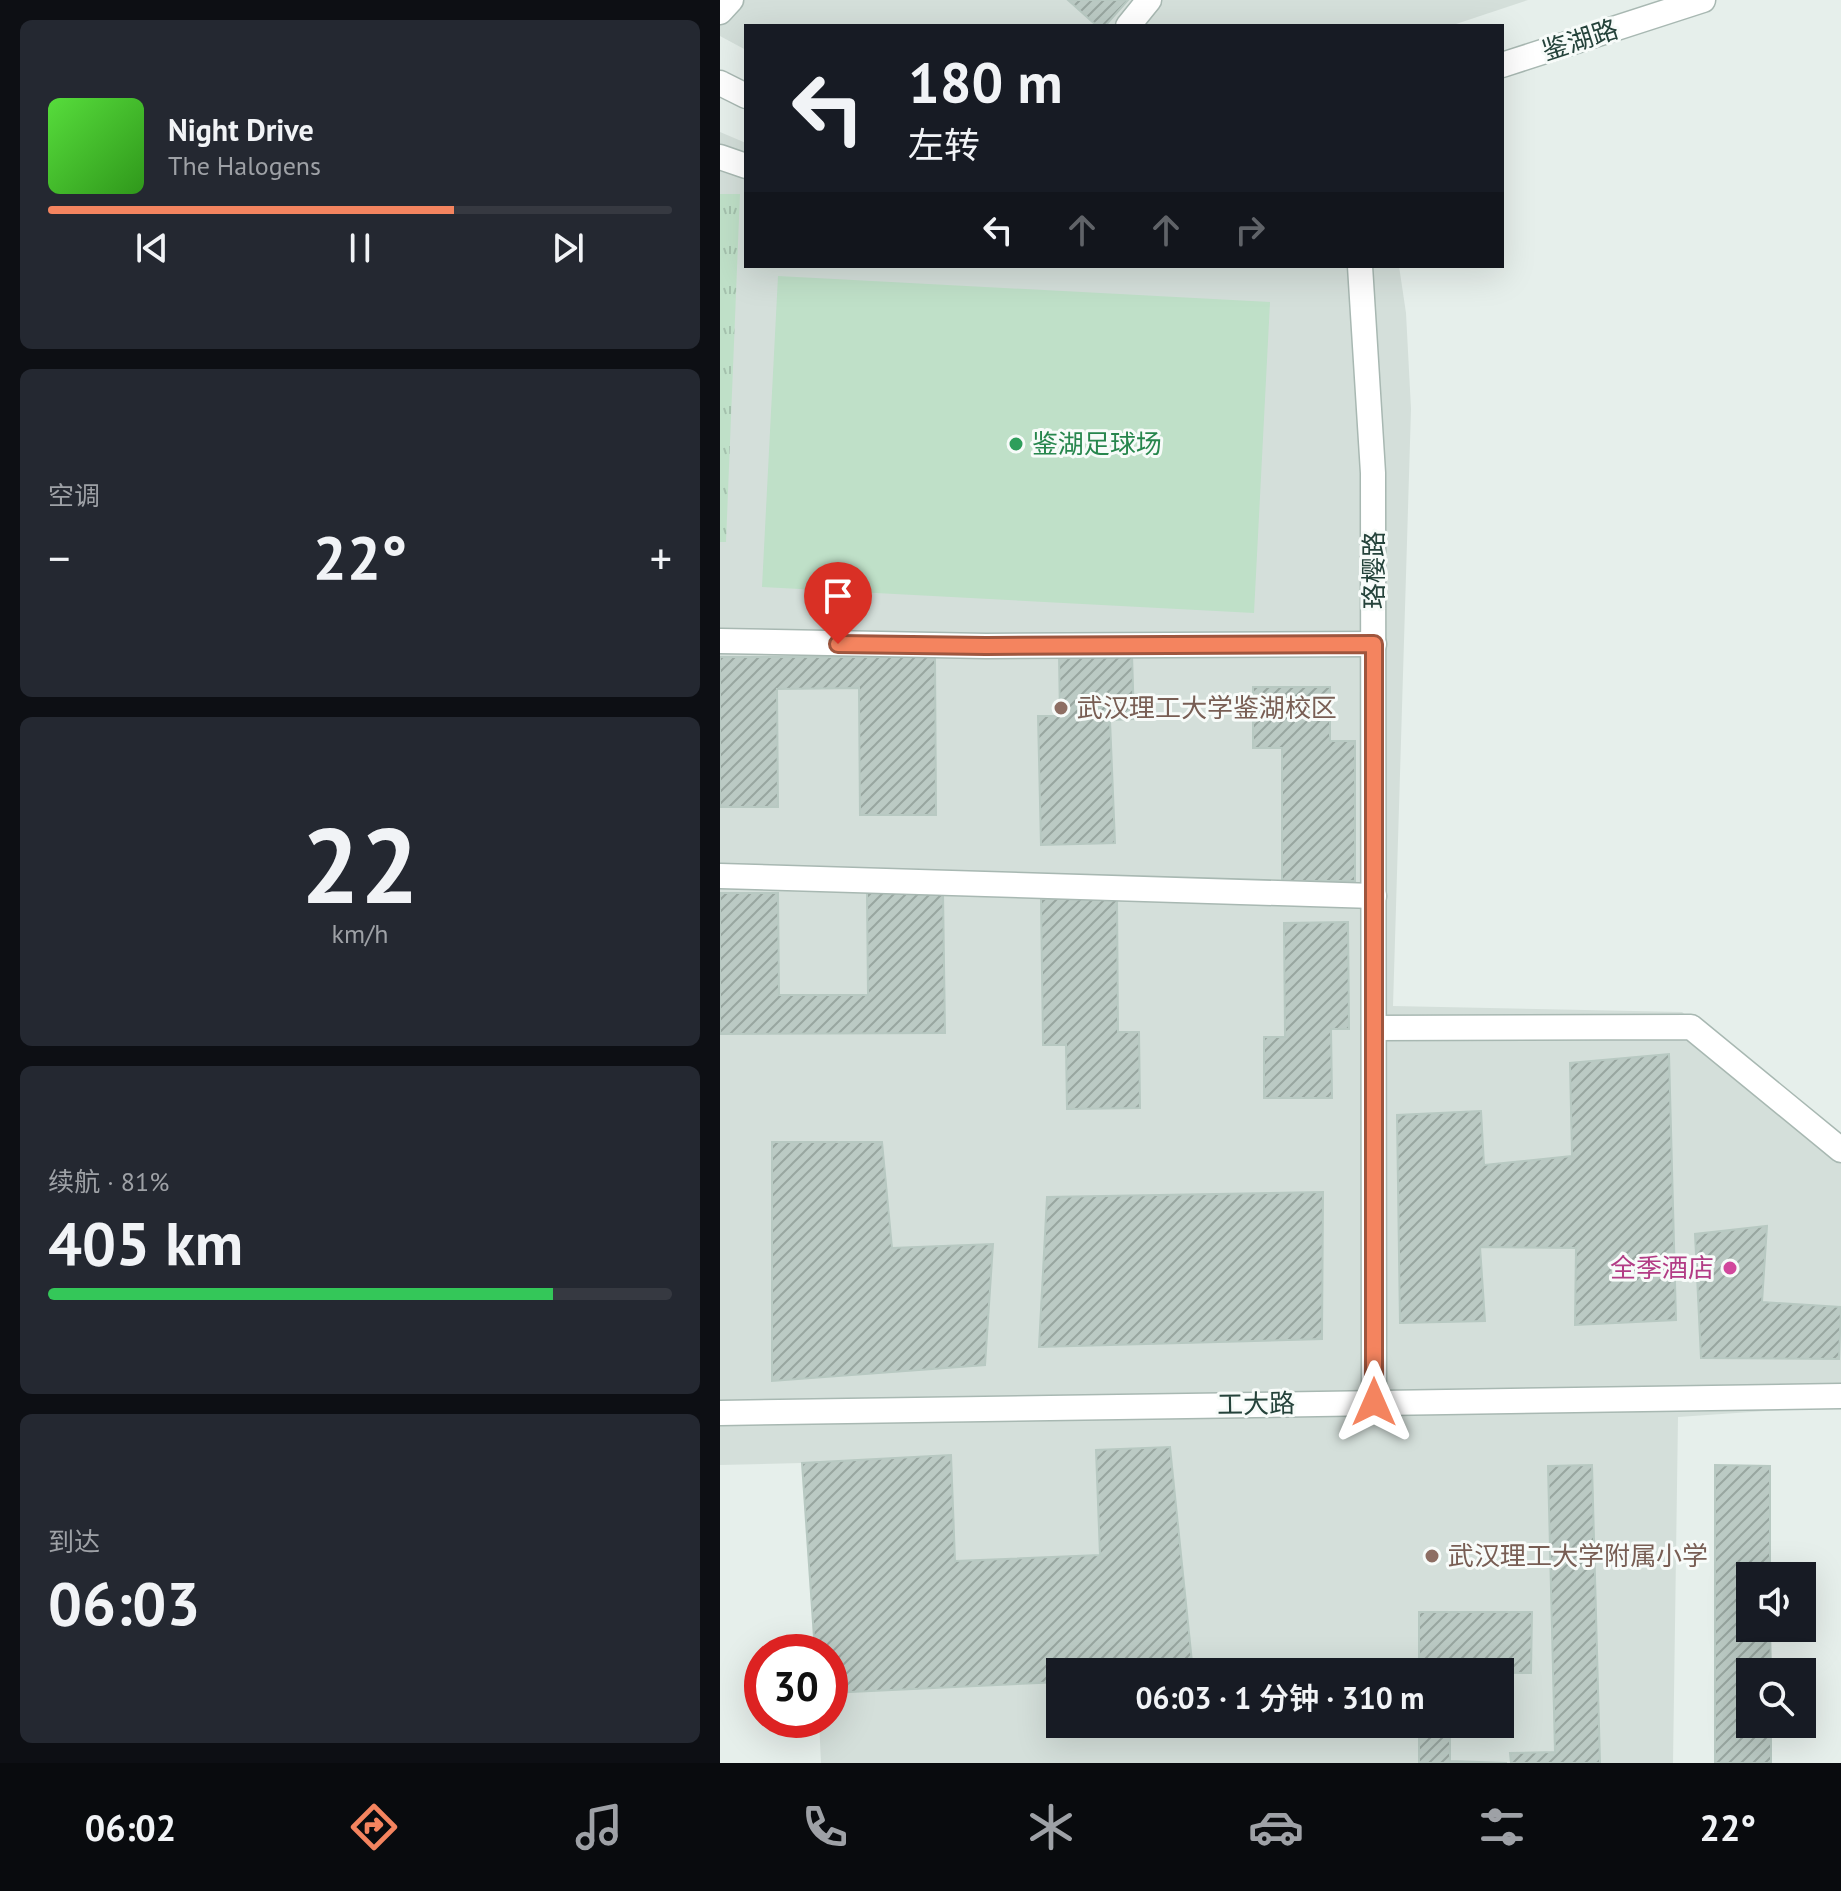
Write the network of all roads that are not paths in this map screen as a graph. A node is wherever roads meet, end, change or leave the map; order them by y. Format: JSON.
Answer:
{"nodes":[{"id":1,"x":731,"y":0,"type":"edge"},
{"id":2,"x":1149,"y":0,"type":"edge"},
{"id":3,"x":1703,"y":0,"type":"edge"},
{"id":4,"x":720,"y":12,"type":"edge"},
{"id":5,"x":1130,"y":24,"type":"edge"},
{"id":6,"x":1504,"y":64,"type":"edge"},
{"id":7,"x":720,"y":83,"type":"edge"},
{"id":8,"x":744,"y":95,"type":"edge"},
{"id":9,"x":720,"y":157,"type":"edge"},
{"id":10,"x":744,"y":165,"type":"edge"},
{"id":11,"x":1360,"y":268,"type":"edge"},
{"id":12,"x":720,"y":641,"type":"edge"},
{"id":13,"x":1374,"y":644,"type":"junction"},
{"id":14,"x":720,"y":876,"type":"edge"},
{"id":15,"x":1374,"y":896,"type":"junction"},
{"id":16,"x":1374,"y":1028,"type":"junction"},
{"id":17,"x":1841,"y":1150,"type":"edge"},
{"id":18,"x":1841,"y":1396,"type":"edge"},
{"id":19,"x":1374,"y":1402,"type":"junction"},
{"id":20,"x":720,"y":1413,"type":"edge"}],
"edges":[{"from":1,"to":4,"type":"street"},
{"from":2,"to":5,"type":"street"},
{"from":3,"to":6,"type":"street","name":"鉴湖路"},
{"from":7,"to":8,"type":"street"},
{"from":9,"to":10,"type":"street"},
{"from":11,"to":13,"type":"street","name":"珞樱路"},
{"from":12,"to":13,"type":"street"},
{"from":13,"to":15,"type":"street","name":"珞樱路"},
{"from":14,"to":15,"type":"street"},
{"from":15,"to":16,"type":"street","name":"珞樱路"},
{"from":16,"to":17,"type":"street"},
{"from":16,"to":19,"type":"street","name":"珞樱路"},
{"from":18,"to":19,"type":"street","name":"工大路"},
{"from":19,"to":20,"type":"street","name":"工大路"}]}
